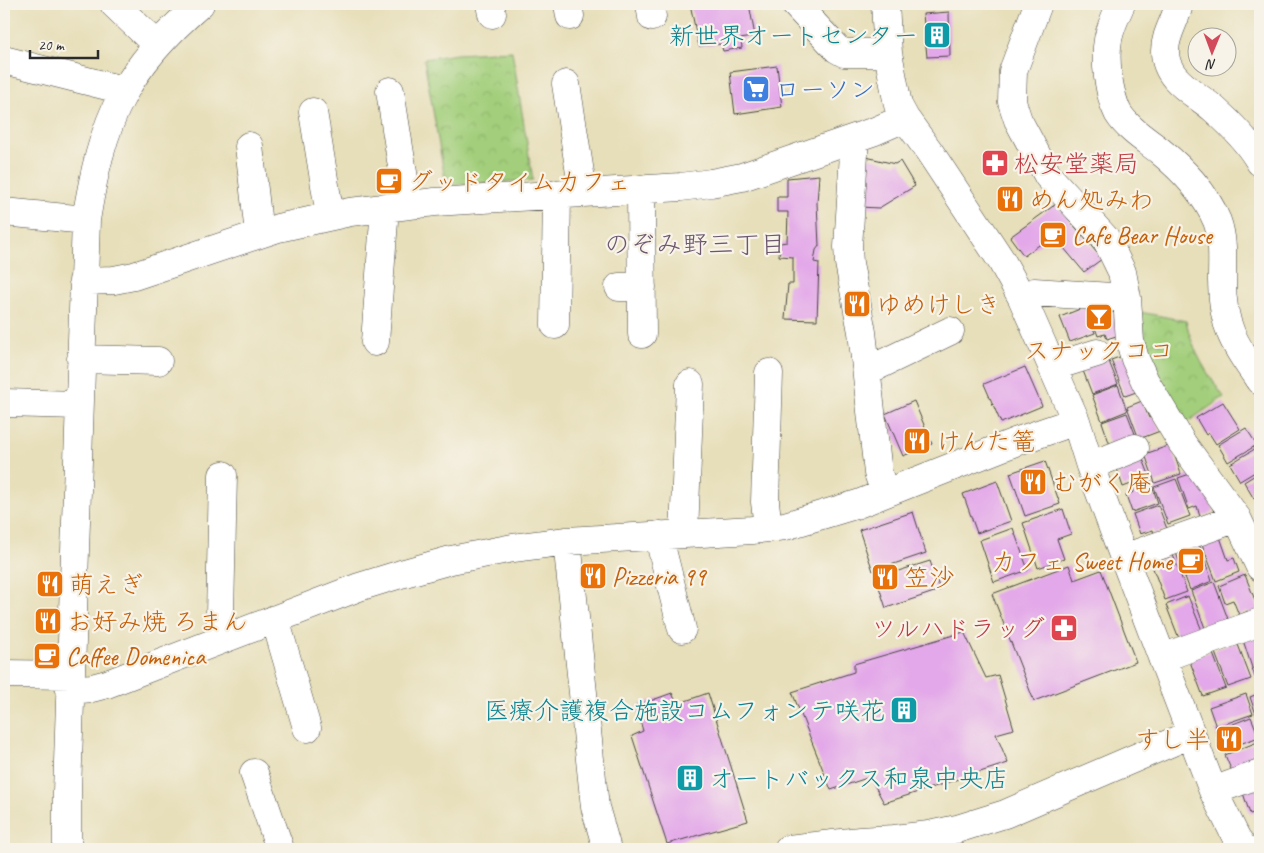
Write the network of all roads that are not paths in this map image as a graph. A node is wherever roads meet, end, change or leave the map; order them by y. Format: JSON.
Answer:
{"nodes":[{"id":1,"x":114,"y":4,"type":"edge"},
{"id":2,"x":200,"y":4,"type":"edge"},
{"id":3,"x":795,"y":4,"type":"edge"},
{"id":4,"x":886,"y":4,"type":"edge"},
{"id":5,"x":1038,"y":4,"type":"edge"},
{"id":6,"x":1121,"y":4,"type":"edge"},
{"id":7,"x":1179,"y":4,"type":"edge"},
{"id":8,"x":157,"y":45,"type":"junction"},
{"id":9,"x":888,"y":53,"type":"junction"},
{"id":10,"x":4,"y":60,"type":"edge"},
{"id":11,"x":566,"y":84,"type":"dead end"},
{"id":12,"x":390,"y":91,"type":"dead end"},
{"id":13,"x":123,"y":94,"type":"junction"},
{"id":14,"x":313,"y":112,"type":"dead end"},
{"id":15,"x":905,"y":118,"type":"junction"},
{"id":16,"x":855,"y":138,"type":"junction"},
{"id":17,"x":249,"y":146,"type":"dead end"},
{"id":18,"x":1260,"y":162,"type":"edge"},
{"id":19,"x":641,"y":189,"type":"junction"},
{"id":20,"x":570,"y":193,"type":"junction"},
{"id":21,"x":396,"y":206,"type":"junction"},
{"id":22,"x":4,"y":212,"type":"edge"},
{"id":23,"x":330,"y":216,"type":"junction"},
{"id":24,"x":86,"y":220,"type":"junction"},
{"id":25,"x":259,"y":234,"type":"junction"},
{"id":26,"x":83,"y":281,"type":"junction"},
{"id":27,"x":1022,"y":298,"type":"junction"},
{"id":28,"x":1127,"y":298,"type":"junction"},
{"id":29,"x":555,"y":325,"type":"dead end"},
{"id":30,"x":950,"y":331,"type":"dead end"},
{"id":31,"x":642,"y":334,"type":"dead end"},
{"id":32,"x":375,"y":342,"type":"dead end"},
{"id":33,"x":1097,"y":353,"type":"dead end"},
{"id":34,"x":80,"y":359,"type":"junction"},
{"id":35,"x":158,"y":362,"type":"dead end"},
{"id":36,"x":1052,"y":367,"type":"junction"},
{"id":37,"x":867,"y":371,"type":"junction"},
{"id":38,"x":769,"y":372,"type":"dead end"},
{"id":39,"x":1260,"y":381,"type":"edge"},
{"id":40,"x":690,"y":384,"type":"dead end"},
{"id":41,"x":4,"y":404,"type":"edge"},
{"id":42,"x":79,"y":405,"type":"junction"},
{"id":43,"x":1076,"y":421,"type":"junction"},
{"id":44,"x":1135,"y":448,"type":"dead end"},
{"id":45,"x":1090,"y":466,"type":"junction"},
{"id":46,"x":222,"y":475,"type":"dead end"},
{"id":47,"x":885,"y":493,"type":"junction"},
{"id":48,"x":1237,"y":518,"type":"junction"},
{"id":49,"x":768,"y":528,"type":"junction"},
{"id":50,"x":672,"y":534,"type":"junction"},
{"id":51,"x":566,"y":541,"type":"junction"},
{"id":52,"x":1124,"y":558,"type":"junction"},
{"id":53,"x":1260,"y":567,"type":"edge"},
{"id":54,"x":275,"y":619,"type":"junction"},
{"id":55,"x":1260,"y":622,"type":"edge"},
{"id":56,"x":682,"y":629,"type":"dead end"},
{"id":57,"x":226,"y":638,"type":"junction"},
{"id":58,"x":1162,"y":658,"type":"junction"},
{"id":59,"x":4,"y":674,"type":"edge"},
{"id":60,"x":70,"y":682,"type":"junction"},
{"id":61,"x":307,"y":728,"type":"dead end"},
{"id":62,"x":1191,"y":734,"type":"junction"},
{"id":63,"x":254,"y":773,"type":"dead end"},
{"id":64,"x":1260,"y":774,"type":"edge"},
{"id":65,"x":1213,"y":791,"type":"junction"},
{"id":66,"x":861,"y":845,"type":"edge"},
{"id":67,"x":68,"y":849,"type":"edge"},
{"id":68,"x":280,"y":849,"type":"edge"},
{"id":69,"x":607,"y":849,"type":"edge"},
{"id":70,"x":788,"y":849,"type":"edge"},
{"id":71,"x":1244,"y":849,"type":"edge"}],
"edges":[{"from":1,"to":8,"type":"street"},
{"from":2,"to":8,"type":"street"},
{"from":3,"to":9,"type":"street"},
{"from":4,"to":9,"type":"street"},
{"from":5,"to":28,"type":"street"},
{"from":6,"to":39,"type":"street"},
{"from":7,"to":18,"type":"street"},
{"from":8,"to":13,"type":"street"},
{"from":9,"to":15,"type":"street"},
{"from":10,"to":13,"type":"street"},
{"from":11,"to":20,"type":"street"},
{"from":12,"to":21,"type":"street"},
{"from":13,"to":24,"type":"street"},
{"from":14,"to":23,"type":"street"},
{"from":15,"to":16,"type":"street"},
{"from":15,"to":27,"type":"street"},
{"from":16,"to":19,"type":"street"},
{"from":16,"to":37,"type":"street"},
{"from":17,"to":25,"type":"street"},
{"from":19,"to":20,"type":"street"},
{"from":19,"to":31,"type":"street"},
{"from":20,"to":21,"type":"street"},
{"from":20,"to":29,"type":"street"},
{"from":21,"to":23,"type":"street"},
{"from":21,"to":32,"type":"street"},
{"from":22,"to":24,"type":"street"},
{"from":23,"to":25,"type":"street"},
{"from":24,"to":26,"type":"street"},
{"from":25,"to":26,"type":"street"},
{"from":26,"to":34,"type":"street"},
{"from":27,"to":28,"type":"street"},
{"from":27,"to":36,"type":"street"},
{"from":28,"to":48,"type":"street"},
{"from":30,"to":37,"type":"street"},
{"from":33,"to":36,"type":"street"},
{"from":34,"to":35,"type":"street"},
{"from":34,"to":42,"type":"street"},
{"from":36,"to":43,"type":"street"},
{"from":37,"to":47,"type":"street"},
{"from":38,"to":49,"type":"street"},
{"from":40,"to":50,"type":"street"},
{"from":41,"to":42,"type":"street"},
{"from":42,"to":60,"type":"street"},
{"from":43,"to":45,"type":"street"},
{"from":43,"to":47,"type":"street"},
{"from":44,"to":45,"type":"street"},
{"from":45,"to":52,"type":"street"},
{"from":46,"to":57,"type":"street"},
{"from":47,"to":49,"type":"street"},
{"from":48,"to":52,"type":"street"},
{"from":48,"to":53,"type":"street"},
{"from":49,"to":50,"type":"street"},
{"from":50,"to":51,"type":"street"},
{"from":50,"to":56,"type":"street"},
{"from":51,"to":54,"type":"street"},
{"from":51,"to":69,"type":"street"},
{"from":52,"to":58,"type":"street"},
{"from":54,"to":57,"type":"street"},
{"from":54,"to":61,"type":"street"},
{"from":55,"to":58,"type":"street"},
{"from":57,"to":60,"type":"street"},
{"from":58,"to":62,"type":"street"},
{"from":59,"to":60,"type":"street"},
{"from":60,"to":67,"type":"street"},
{"from":62,"to":65,"type":"street"},
{"from":62,"to":66,"type":"street"},
{"from":63,"to":68,"type":"street"},
{"from":64,"to":65,"type":"street"},
{"from":65,"to":71,"type":"street"},
{"from":66,"to":70,"type":"street"}]}
